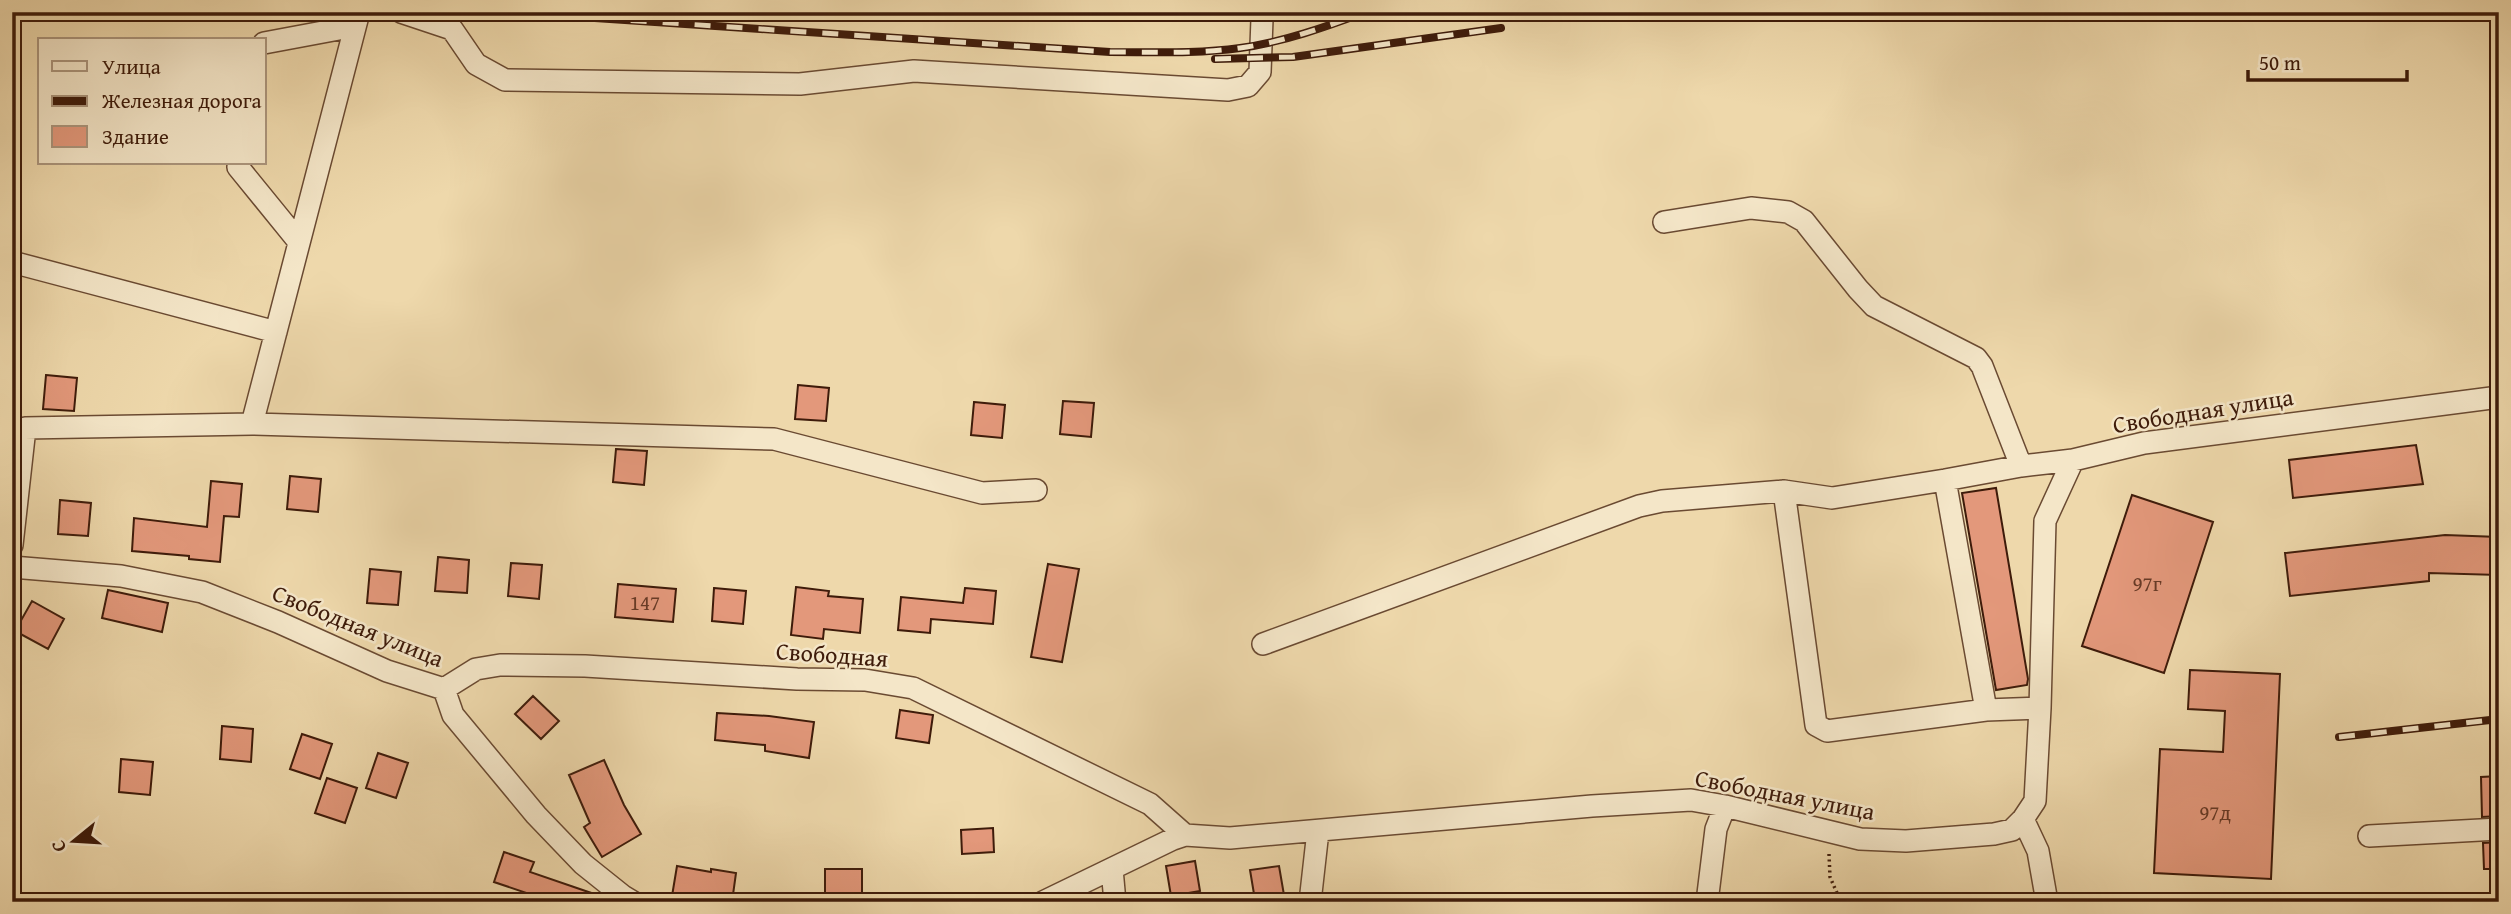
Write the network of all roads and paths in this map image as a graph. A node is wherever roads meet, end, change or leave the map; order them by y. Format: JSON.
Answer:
{"nodes":[{"id":1,"x":401,"y":12,"type":"edge"},
{"id":2,"x":1260,"y":12,"type":"edge"},
{"id":3,"x":357,"y":19,"type":"edge"},
{"id":4,"x":266,"y":42,"type":"edge"},
{"id":5,"x":239,"y":164,"type":"edge"},
{"id":6,"x":1664,"y":222,"type":"dead end"},
{"id":7,"x":299,"y":242,"type":"junction"},
{"id":8,"x":12,"y":261,"type":"edge"},
{"id":9,"x":276,"y":332,"type":"junction"},
{"id":10,"x":2499,"y":397,"type":"edge"},
{"id":11,"x":252,"y":424,"type":"junction"},
{"id":12,"x":19,"y":429,"type":"edge"},
{"id":13,"x":2073,"y":460,"type":"junction"},
{"id":14,"x":2021,"y":466,"type":"junction"},
{"id":15,"x":1945,"y":480,"type":"junction"},
{"id":16,"x":1036,"y":489,"type":"dead end"},
{"id":17,"x":1784,"y":491,"type":"junction"},
{"id":18,"x":12,"y":545,"type":"edge"},
{"id":19,"x":12,"y":567,"type":"edge"},
{"id":20,"x":1264,"y":644,"type":"dead end"},
{"id":21,"x":444,"y":689,"type":"junction"},
{"id":22,"x":2040,"y":708,"type":"junction"},
{"id":23,"x":1986,"y":710,"type":"junction"},
{"id":24,"x":1725,"y":806,"type":"junction"},
{"id":25,"x":2024,"y":819,"type":"junction"},
{"id":26,"x":2499,"y":829,"type":"edge"},
{"id":27,"x":1318,"y":831,"type":"junction"},
{"id":28,"x":1836,"y":834,"type":"junction"},
{"id":29,"x":1185,"y":835,"type":"junction"},
{"id":30,"x":2369,"y":836,"type":"dead end"},
{"id":31,"x":1112,"y":869,"type":"junction"},
{"id":32,"x":633,"y":902,"type":"edge"},
{"id":33,"x":1043,"y":902,"type":"edge"},
{"id":34,"x":1115,"y":902,"type":"edge"},
{"id":35,"x":1310,"y":902,"type":"edge"},
{"id":36,"x":1707,"y":902,"type":"edge"},
{"id":37,"x":1840,"y":902,"type":"edge"},
{"id":38,"x":2047,"y":902,"type":"edge"}],
"edges":[{"from":1,"to":2,"type":"street"},
{"from":3,"to":4,"type":"street"},
{"from":3,"to":7,"type":"street"},
{"from":5,"to":7,"type":"street"},
{"from":6,"to":14,"type":"street"},
{"from":7,"to":9,"type":"street"},
{"from":8,"to":9,"type":"street"},
{"from":9,"to":11,"type":"street"},
{"from":10,"to":13,"type":"street","name":"Свободная улица"},
{"from":11,"to":12,"type":"street"},
{"from":11,"to":16,"type":"street"},
{"from":12,"to":18,"type":"street"},
{"from":13,"to":14,"type":"street","name":"Свободная улица"},
{"from":13,"to":22,"type":"street"},
{"from":14,"to":15,"type":"street","name":"Свободная улица"},
{"from":15,"to":17,"type":"street","name":"Свободная улица"},
{"from":15,"to":23,"type":"street"},
{"from":17,"to":20,"type":"street","name":"Свободная улица"},
{"from":17,"to":23,"type":"street"},
{"from":19,"to":21,"type":"street","name":"Свободная улица"},
{"from":21,"to":29,"type":"street","name":"Свободная"},
{"from":21,"to":32,"type":"street","name":"Свободная улица"},
{"from":22,"to":23,"type":"street"},
{"from":22,"to":25,"type":"street"},
{"from":24,"to":27,"type":"street","name":"Свободная улица"},
{"from":24,"to":28,"type":"street","name":"Свободная улица"},
{"from":24,"to":36,"type":"street"},
{"from":25,"to":28,"type":"street","name":"Свободная улица"},
{"from":25,"to":38,"type":"street"},
{"from":26,"to":30,"type":"street"},
{"from":27,"to":29,"type":"street","name":"Свободная улица"},
{"from":27,"to":35,"type":"street"},
{"from":28,"to":37,"type":"path"},
{"from":29,"to":31,"type":"street","name":"Свободная улица"},
{"from":31,"to":33,"type":"street","name":"Свободная улица"},
{"from":31,"to":34,"type":"street"}]}
